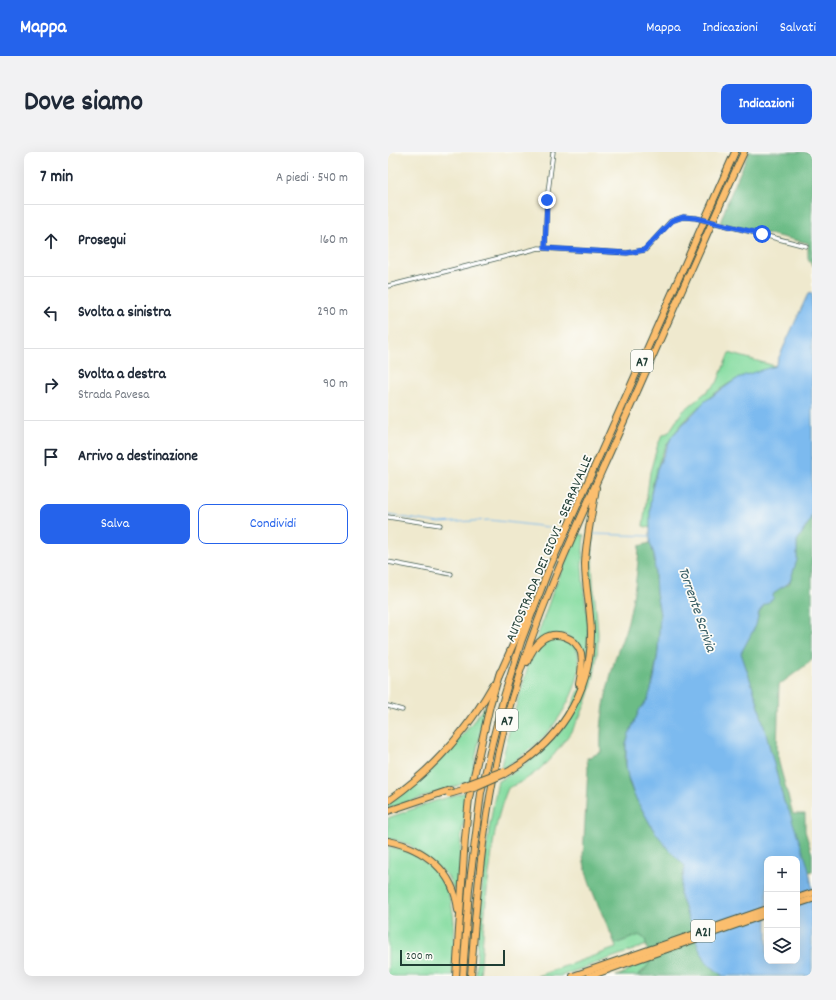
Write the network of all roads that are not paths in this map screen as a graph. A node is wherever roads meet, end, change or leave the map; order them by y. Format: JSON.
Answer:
{"nodes":[{"id":1,"x":553,"y":152,"type":"edge"},
{"id":2,"x":736,"y":152,"type":"edge"},
{"id":3,"x":744,"y":152,"type":"edge"},
{"id":4,"x":806,"y":246,"type":"dead end"},
{"id":5,"x":545,"y":248,"type":"junction"},
{"id":6,"x":388,"y":286,"type":"edge"},
{"id":7,"x":598,"y":478,"type":"junction"},
{"id":8,"x":388,"y":517,"type":"edge"},
{"id":9,"x":440,"y":525,"type":"dead end"},
{"id":10,"x":388,"y":562,"type":"edge"},
{"id":11,"x":548,"y":571,"type":"junction"},
{"id":12,"x":451,"y":574,"type":"dead end"},
{"id":13,"x":500,"y":672,"type":"junction"},
{"id":14,"x":512,"y":699,"type":"junction"},
{"id":15,"x":388,"y":706,"type":"edge"},
{"id":16,"x":402,"y":710,"type":"dead end"},
{"id":17,"x":504,"y":772,"type":"junction"},
{"id":18,"x":449,"y":792,"type":"junction"},
{"id":19,"x":388,"y":801,"type":"edge"},
{"id":20,"x":388,"y":811,"type":"edge"},
{"id":21,"x":388,"y":815,"type":"edge"},
{"id":22,"x":388,"y":841,"type":"edge"},
{"id":23,"x":812,"y":893,"type":"edge"},
{"id":24,"x":800,"y":897,"type":"edge"},
{"id":25,"x":812,"y":899,"type":"edge"},
{"id":26,"x":800,"y":903,"type":"edge"},
{"id":27,"x":764,"y":910,"type":"edge"},
{"id":28,"x":764,"y":915,"type":"edge"},
{"id":29,"x":458,"y":932,"type":"junction"},
{"id":30,"x":639,"y":956,"type":"junction"},
{"id":31,"x":629,"y":962,"type":"junction"},
{"id":32,"x":456,"y":976,"type":"edge"},
{"id":33,"x":463,"y":976,"type":"edge"},
{"id":34,"x":471,"y":976,"type":"edge"},
{"id":35,"x":573,"y":976,"type":"edge"},
{"id":36,"x":590,"y":976,"type":"edge"},
{"id":37,"x":600,"y":976,"type":"edge"}],
"edges":[{"from":1,"to":5,"type":"street"},
{"from":2,"to":11,"type":"highway","name":"AUTOSTRADA DEI GIOVI - SERRAVALLE","number":"A7"},
{"from":3,"to":7,"type":"highway","name":"AUTOSTRADA DEI GIOVI - SERRAVALLE","number":"A7"},
{"from":4,"to":5,"type":"street","bridge":true},
{"from":5,"to":6,"type":"street"},
{"from":7,"to":14,"type":"highway","name":"AUTOSTRADA DEI GIOVI - SERRAVALLE","number":"A7"},
{"from":7,"to":17,"type":"highway"},
{"from":8,"to":9,"type":"street"},
{"from":10,"to":12,"type":"street"},
{"from":11,"to":13,"type":"highway"},
{"from":11,"to":33,"type":"highway","name":"AUTOSTRADA DEI GIOVI - SERRAVALLE","number":"A7"},
{"from":13,"to":19,"type":"highway"},
{"from":13,"to":29,"type":"highway"},
{"from":14,"to":17,"type":"highway"},
{"from":14,"to":34,"type":"highway","name":"AUTOSTRADA DEI GIOVI - SERRAVALLE","number":"A7"},
{"from":15,"to":16,"type":"street"},
{"from":17,"to":18,"type":"highway","bridge":true},
{"from":18,"to":20,"type":"highway"},
{"from":18,"to":21,"type":"highway"},
{"from":22,"to":29,"type":"highway"},
{"from":23,"to":24,"type":"highway"},
{"from":25,"to":26,"type":"highway"},
{"from":27,"to":30,"type":"highway","number":"A21"},
{"from":28,"to":30,"type":"highway","number":"A21"},
{"from":29,"to":32,"type":"highway"},
{"from":30,"to":31,"type":"highway","number":"A21"},
{"from":30,"to":35,"type":"highway","number":"A21"},
{"from":31,"to":36,"type":"highway","number":"A21"},
{"from":31,"to":37,"type":"highway"}]}
